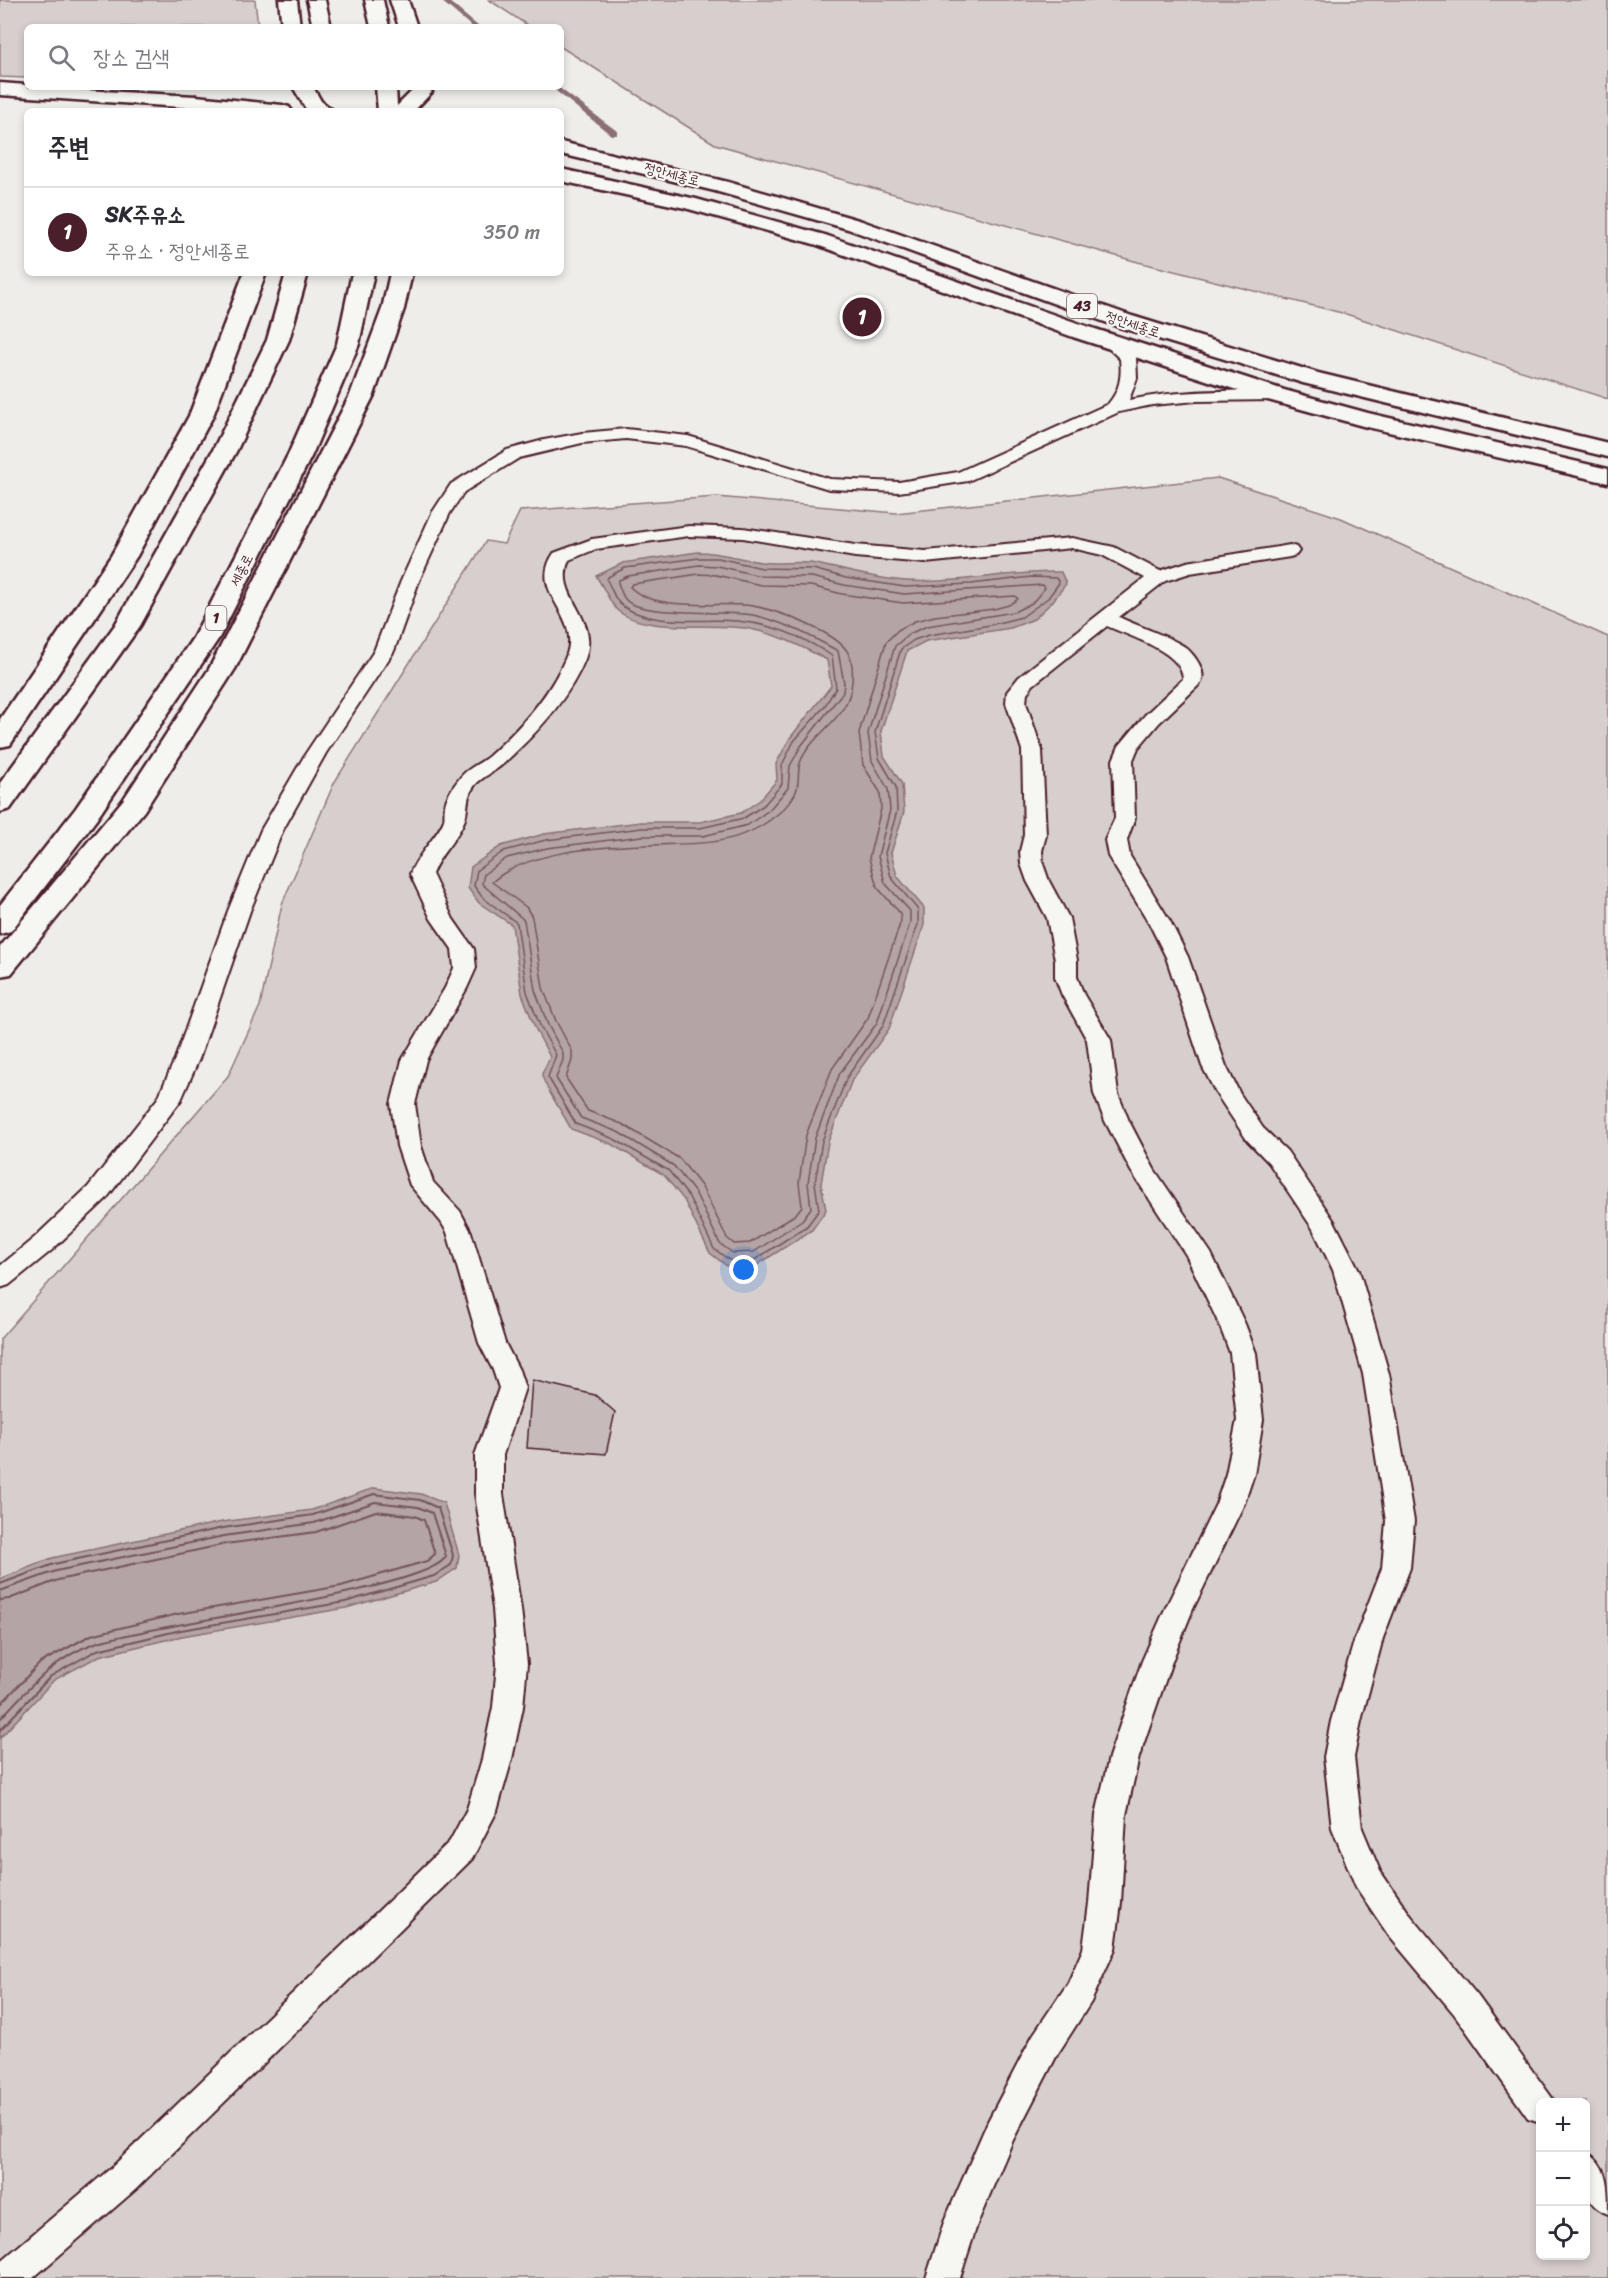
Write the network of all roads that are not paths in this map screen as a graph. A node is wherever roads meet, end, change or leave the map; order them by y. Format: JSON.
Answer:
{"nodes":[{"id":1,"x":288,"y":0,"type":"edge"},
{"id":2,"x":316,"y":0,"type":"edge"},
{"id":3,"x":374,"y":0,"type":"edge"},
{"id":4,"x":399,"y":0,"type":"edge"},
{"id":5,"x":291,"y":24,"type":"edge"},
{"id":6,"x":321,"y":24,"type":"edge"},
{"id":7,"x":379,"y":24,"type":"edge"},
{"id":8,"x":407,"y":24,"type":"edge"},
{"id":9,"x":0,"y":89,"type":"edge"},
{"id":10,"x":268,"y":90,"type":"dead end"},
{"id":11,"x":305,"y":90,"type":"edge"},
{"id":12,"x":386,"y":90,"type":"edge"},
{"id":13,"x":421,"y":90,"type":"edge"},
{"id":14,"x":196,"y":102,"type":"junction"},
{"id":15,"x":0,"y":105,"type":"edge"},
{"id":16,"x":327,"y":106,"type":"edge"},
{"id":17,"x":52,"y":108,"type":"edge"},
{"id":18,"x":253,"y":108,"type":"edge"},
{"id":19,"x":388,"y":108,"type":"edge"},
{"id":20,"x":406,"y":108,"type":"edge"},
{"id":21,"x":430,"y":108,"type":"edge"},
{"id":22,"x":564,"y":149,"type":"edge"},
{"id":23,"x":564,"y":176,"type":"edge"},
{"id":24,"x":254,"y":276,"type":"edge"},
{"id":25,"x":296,"y":276,"type":"edge"},
{"id":26,"x":362,"y":276,"type":"edge"},
{"id":27,"x":400,"y":276,"type":"edge"},
{"id":28,"x":1110,"y":342,"type":"junction"},
{"id":29,"x":1276,"y":395,"type":"junction"},
{"id":30,"x":1114,"y":408,"type":"junction"},
{"id":31,"x":1608,"y":450,"type":"edge"},
{"id":32,"x":1608,"y":476,"type":"edge"},
{"id":33,"x":1290,"y":551,"type":"dead end"},
{"id":34,"x":1158,"y":577,"type":"junction"},
{"id":35,"x":1107,"y":619,"type":"junction"},
{"id":36,"x":0,"y":739,"type":"edge"},
{"id":37,"x":0,"y":803,"type":"edge"},
{"id":38,"x":0,"y":925,"type":"edge"},
{"id":39,"x":0,"y":967,"type":"edge"},
{"id":40,"x":0,"y":1279,"type":"edge"},
{"id":41,"x":1536,"y":2101,"type":"edge"},
{"id":42,"x":1590,"y":2173,"type":"edge"},
{"id":43,"x":1608,"y":2198,"type":"edge"},
{"id":44,"x":7,"y":2278,"type":"edge"},
{"id":45,"x":943,"y":2278,"type":"edge"}],
"edges":[{"from":1,"to":5,"type":"main road"},
{"from":2,"to":6,"type":"main road"},
{"from":3,"to":7,"type":"main road"},
{"from":4,"to":8,"type":"main road"},
{"from":9,"to":14,"type":"main road"},
{"from":10,"to":14,"type":"main road"},
{"from":11,"to":16,"type":"main road"},
{"from":12,"to":19,"type":"main road"},
{"from":13,"to":20,"type":"main road"},
{"from":13,"to":21,"type":"main road"},
{"from":14,"to":18,"type":"main road"},
{"from":15,"to":17,"type":"main road"},
{"from":22,"to":31,"type":"main road","name":"정안세종로","number":"43"},
{"from":23,"to":28,"type":"main road","name":"정안세종로","number":"43"},
{"from":24,"to":36,"type":"main road"},
{"from":25,"to":37,"type":"main road"},
{"from":26,"to":38,"type":"main road","name":"세종로","number":"1"},
{"from":27,"to":39,"type":"main road"},
{"from":28,"to":29,"type":"main road","name":"정안세종로","number":"43"},
{"from":28,"to":30,"type":"lane"},
{"from":29,"to":30,"type":"lane"},
{"from":29,"to":32,"type":"main road","name":"정안세종로","number":"43"},
{"from":30,"to":40,"type":"lane"},
{"from":33,"to":34,"type":"lane"},
{"from":34,"to":35,"type":"lane"},
{"from":34,"to":44,"type":"lane"},
{"from":35,"to":41,"type":"lane"},
{"from":35,"to":45,"type":"lane"},
{"from":42,"to":43,"type":"lane"}]}
